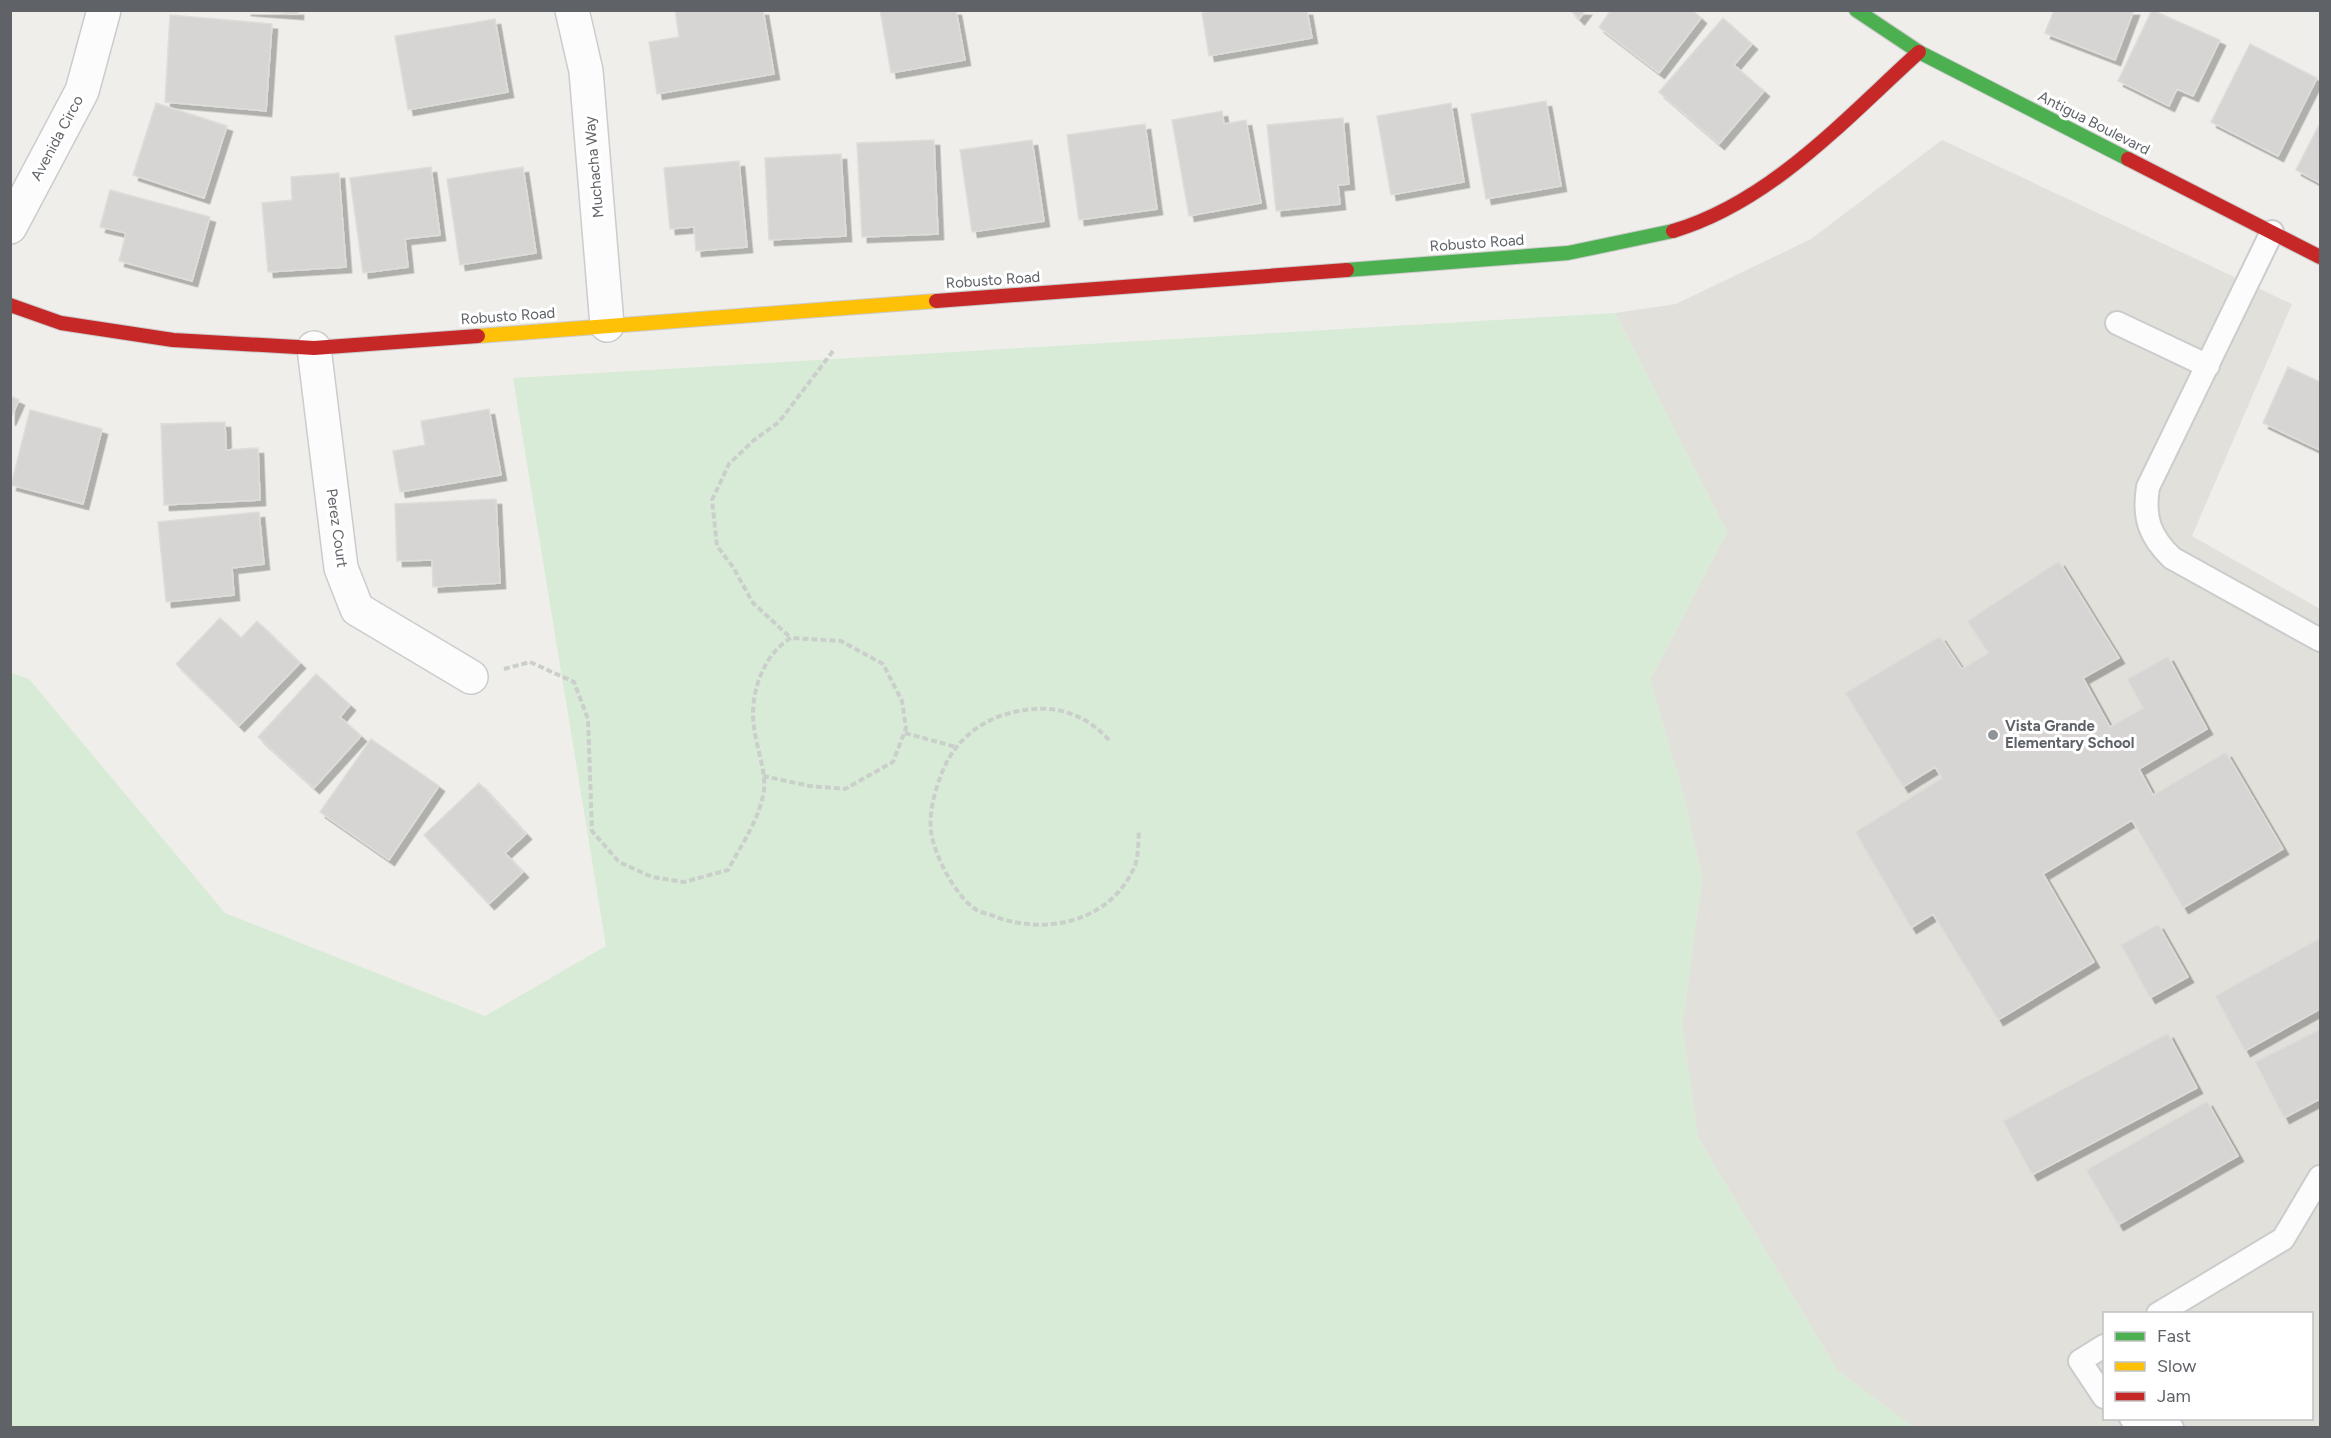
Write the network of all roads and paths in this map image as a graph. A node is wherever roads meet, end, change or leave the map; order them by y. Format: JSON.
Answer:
{"nodes":[{"id":1,"x":104,"y":10,"type":"edge"},
{"id":2,"x":572,"y":10,"type":"edge"},
{"id":3,"x":1856,"y":10,"type":"edge"},
{"id":4,"x":1919,"y":52,"type":"junction"},
{"id":5,"x":10,"y":227,"type":"edge"},
{"id":6,"x":2272,"y":232,"type":"junction"},
{"id":7,"x":2320,"y":257,"type":"edge"},
{"id":8,"x":10,"y":305,"type":"edge"},
{"id":9,"x":2117,"y":323,"type":"dead end"},
{"id":10,"x":607,"y":325,"type":"junction"},
{"id":11,"x":314,"y":348,"type":"junction"},
{"id":12,"x":832,"y":351,"type":"dead end"},
{"id":13,"x":2208,"y":366,"type":"junction"},
{"id":14,"x":791,"y":638,"type":"junction"},
{"id":15,"x":2320,"y":640,"type":"edge"},
{"id":16,"x":471,"y":677,"type":"joint"},
{"id":17,"x":905,"y":733,"type":"junction"},
{"id":18,"x":1109,"y":740,"type":"dead end"},
{"id":19,"x":956,"y":747,"type":"junction"},
{"id":20,"x":762,"y":776,"type":"junction"},
{"id":21,"x":1139,"y":830,"type":"dead end"},
{"id":22,"x":2320,"y":1177,"type":"edge"},
{"id":23,"x":2161,"y":1312,"type":"edge"},
{"id":24,"x":2103,"y":1347,"type":"edge"},
{"id":25,"x":2103,"y":1396,"type":"edge"},
{"id":26,"x":2136,"y":1420,"type":"edge"},
{"id":27,"x":2172,"y":1428,"type":"edge"}],
"edges":[{"from":1,"to":5,"type":"street","name":"Avenida Circo"},
{"from":2,"to":10,"type":"street","name":"Muchacha Way"},
{"from":3,"to":4,"type":"street","name":"Antigua Boulevard"},
{"from":4,"to":6,"type":"street","name":"Antigua Boulevard"},
{"from":4,"to":10,"type":"street","name":"Robusto Road"},
{"from":6,"to":7,"type":"street","name":"Antigua Boulevard"},
{"from":6,"to":13,"type":"lane"},
{"from":8,"to":11,"type":"street","name":"Robusto Road"},
{"from":9,"to":13,"type":"lane"},
{"from":10,"to":11,"type":"street","name":"Robusto Road"},
{"from":11,"to":16,"type":"street","name":"Perez Court"},
{"from":12,"to":14,"type":"path"},
{"from":13,"to":15,"type":"lane"},
{"from":14,"to":17,"type":"path"},
{"from":14,"to":20,"type":"path"},
{"from":16,"to":20,"type":"path"},
{"from":17,"to":19,"type":"path"},
{"from":17,"to":20,"type":"path"},
{"from":18,"to":19,"type":"path"},
{"from":19,"to":21,"type":"path"},
{"from":22,"to":23,"type":"lane"},
{"from":24,"to":25,"type":"lane"},
{"from":26,"to":27,"type":"lane"}]}
